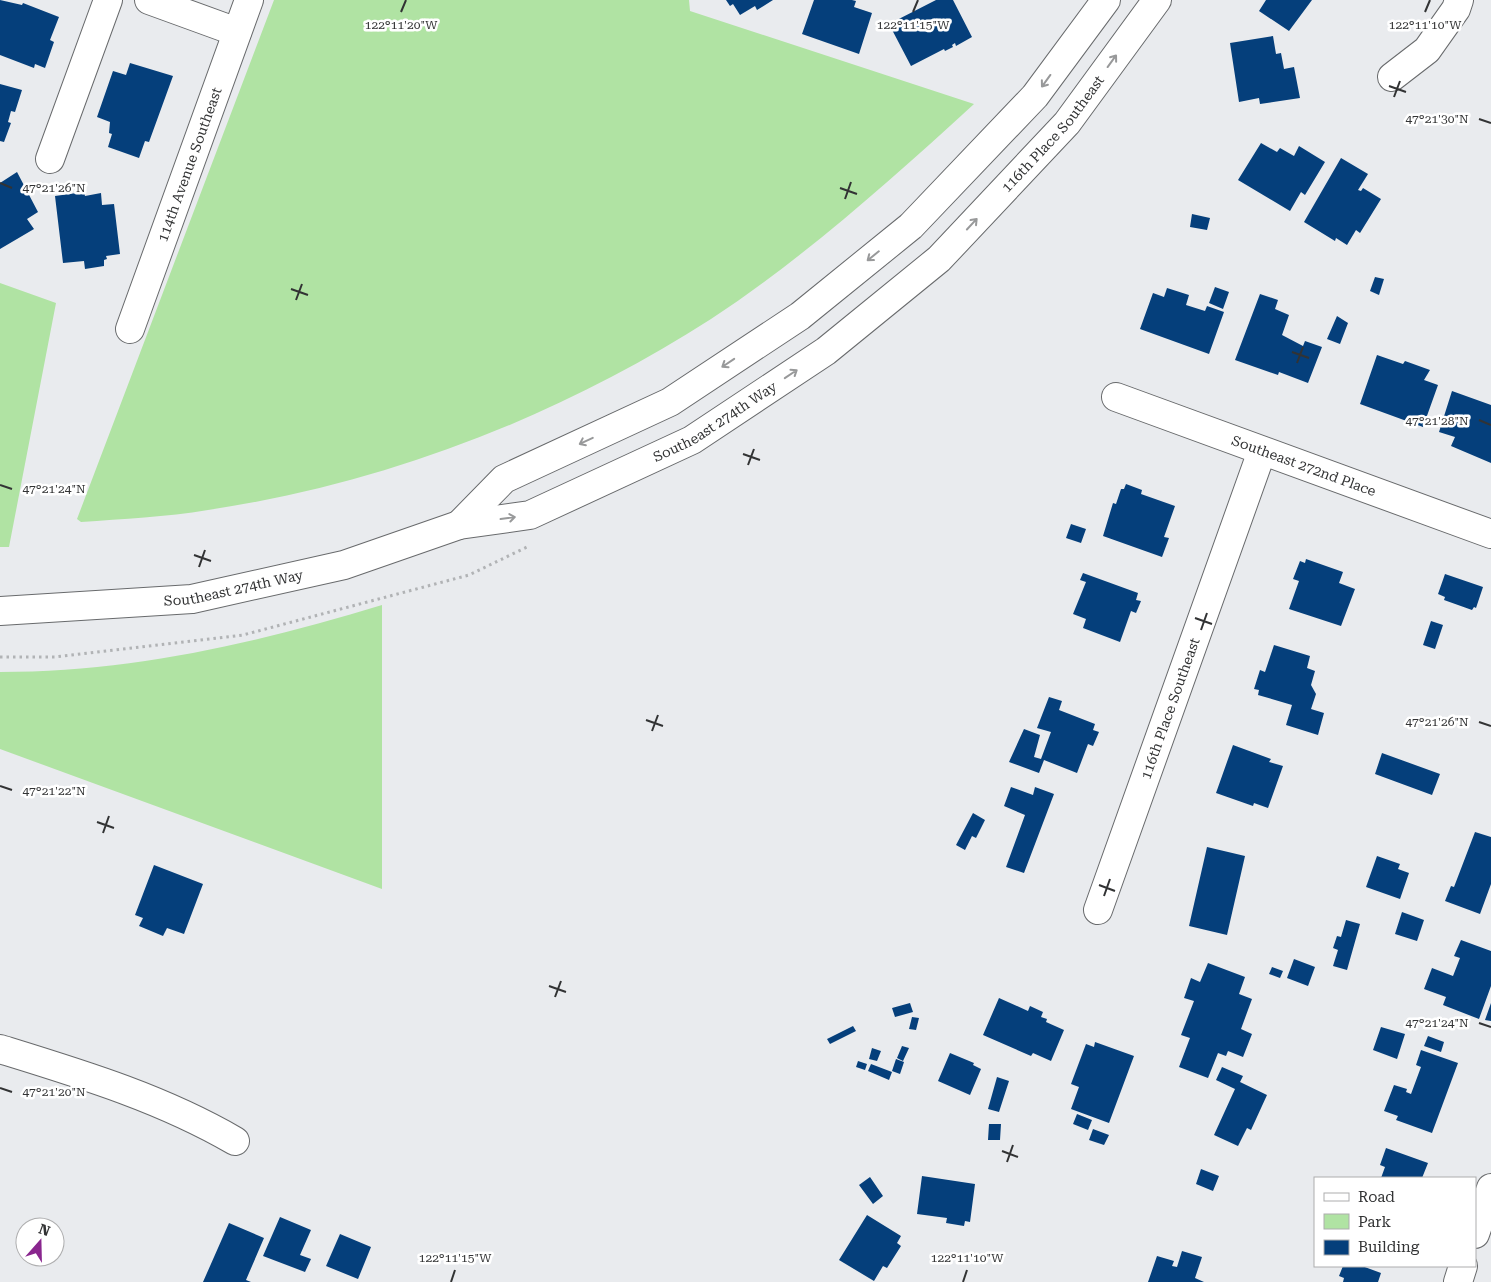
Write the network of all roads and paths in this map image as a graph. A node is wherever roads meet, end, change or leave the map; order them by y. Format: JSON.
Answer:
{"nodes":[{"id":1,"x":108,"y":0,"type":"edge"},
{"id":2,"x":149,"y":0,"type":"edge"},
{"id":3,"x":249,"y":0,"type":"edge"},
{"id":4,"x":1106,"y":0,"type":"edge"},
{"id":5,"x":1157,"y":0,"type":"edge"},
{"id":6,"x":1459,"y":0,"type":"edge"},
{"id":7,"x":237,"y":32,"type":"junction"},
{"id":8,"x":1392,"y":77,"type":"dead end"},
{"id":9,"x":50,"y":160,"type":"dead end"},
{"id":10,"x":939,"y":259,"type":"joint"},
{"id":11,"x":130,"y":328,"type":"dead end"},
{"id":12,"x":1116,"y":397,"type":"dead end"},
{"id":13,"x":1262,"y":451,"type":"junction"},
{"id":14,"x":459,"y":525,"type":"junction"},
{"id":15,"x":1491,"y":534,"type":"edge"},
{"id":16,"x":0,"y":611,"type":"edge"},
{"id":17,"x":1098,"y":910,"type":"dead end"},
{"id":18,"x":0,"y":1049,"type":"edge"},
{"id":19,"x":234,"y":1141,"type":"dead end"},
{"id":20,"x":1491,"y":1188,"type":"edge"},
{"id":21,"x":1476,"y":1231,"type":"edge"},
{"id":22,"x":1464,"y":1267,"type":"edge"},
{"id":23,"x":1458,"y":1282,"type":"edge"}],
"edges":[{"from":1,"to":9,"type":"main road"},
{"from":2,"to":7,"type":"main road"},
{"from":3,"to":7,"type":"main road","name":"114th Avenue Southeast"},
{"from":4,"to":14,"type":"main road","name":"Southeast 274th Way","one_way":true},
{"from":10,"to":5,"type":"main road","name":"116th Place Southeast","one_way":true},
{"from":6,"to":8,"type":"main road"},
{"from":7,"to":11,"type":"main road","name":"114th Avenue Southeast"},
{"from":14,"to":10,"type":"main road","name":"Southeast 274th Way","one_way":true},
{"from":12,"to":13,"type":"main road","name":"Southeast 272nd Place"},
{"from":13,"to":15,"type":"main road","name":"Southeast 272nd Place"},
{"from":13,"to":17,"type":"main road","name":"116th Place Southeast"},
{"from":14,"to":16,"type":"main road","name":"Southeast 274th Way"},
{"from":18,"to":19,"type":"main road"},
{"from":20,"to":21,"type":"main road"},
{"from":22,"to":23,"type":"main road"}]}
